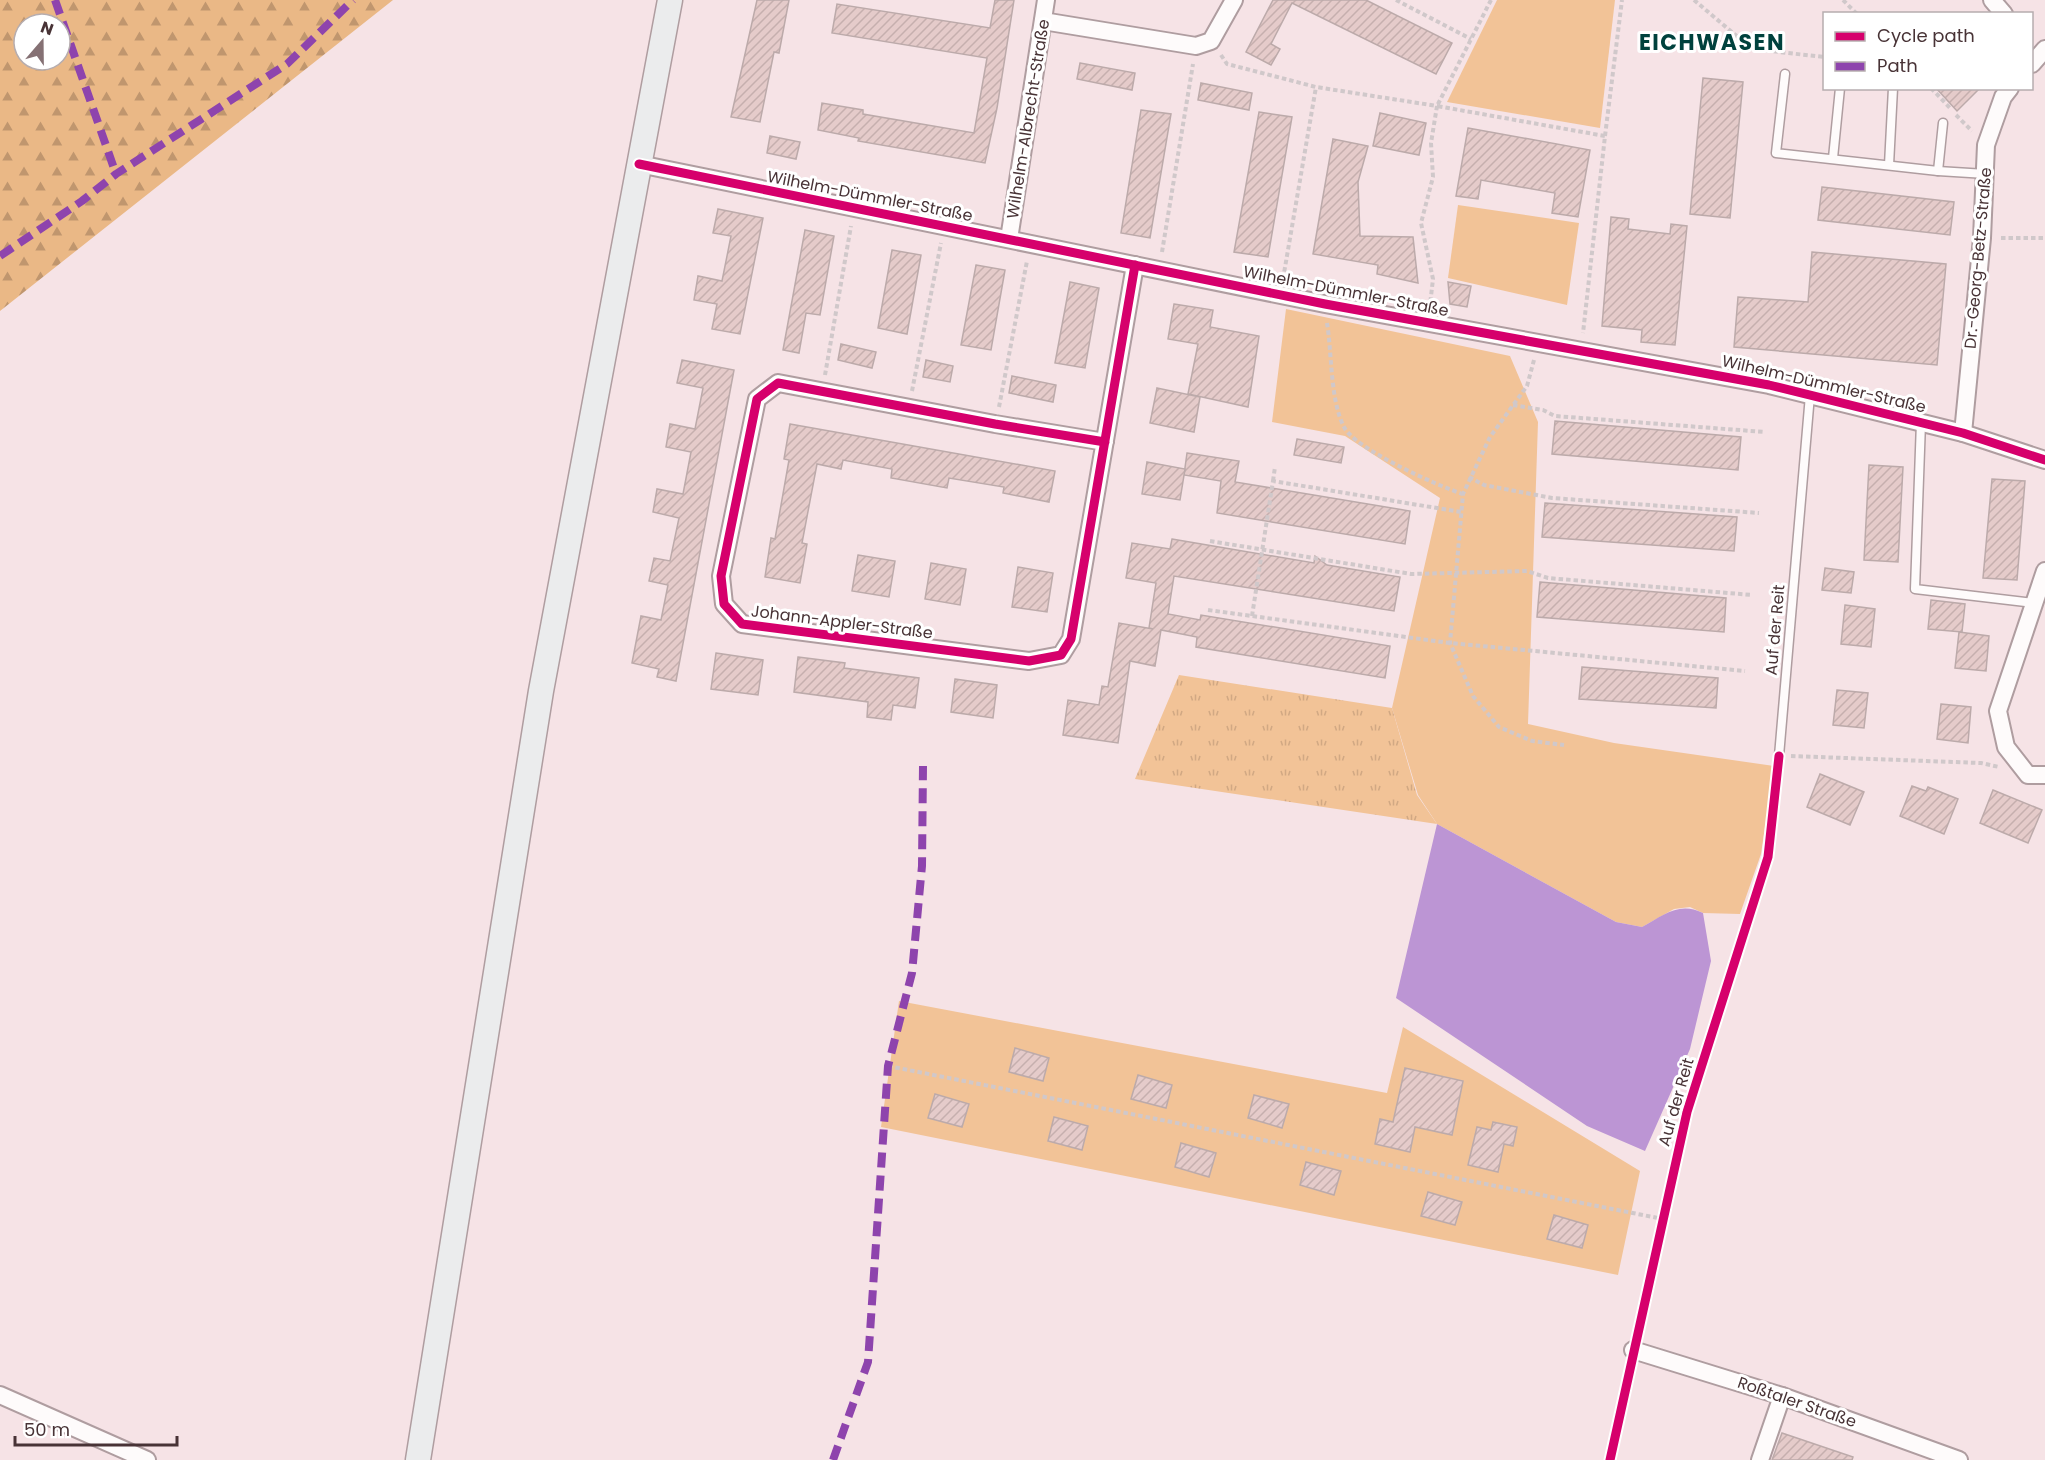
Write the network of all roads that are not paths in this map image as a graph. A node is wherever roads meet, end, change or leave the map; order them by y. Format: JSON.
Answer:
{"nodes":[{"id":1,"x":670,"y":0,"type":"edge"},
{"id":2,"x":1046,"y":0,"type":"edge"},
{"id":3,"x":1234,"y":0,"type":"edge"},
{"id":4,"x":1992,"y":0,"type":"edge"},
{"id":5,"x":2002,"y":12,"type":"edge"},
{"id":6,"x":1043,"y":21,"type":"junction"},
{"id":7,"x":1785,"y":74,"type":"dead end"},
{"id":8,"x":1840,"y":90,"type":"edge"},
{"id":9,"x":1893,"y":90,"type":"edge"},
{"id":10,"x":2008,"y":90,"type":"edge"},
{"id":11,"x":1943,"y":123,"type":"dead end"},
{"id":12,"x":1833,"y":158,"type":"junction"},
{"id":13,"x":639,"y":164,"type":"junction"},
{"id":14,"x":1889,"y":165,"type":"junction"},
{"id":15,"x":1938,"y":171,"type":"junction"},
{"id":16,"x":1986,"y":174,"type":"junction"},
{"id":17,"x":1009,"y":239,"type":"junction"},
{"id":18,"x":1135,"y":265,"type":"junction"},
{"id":19,"x":1810,"y":394,"type":"junction"},
{"id":20,"x":1921,"y":422,"type":"junction"},
{"id":21,"x":1963,"y":432,"type":"junction"},
{"id":22,"x":1105,"y":442,"type":"junction"},
{"id":23,"x":2045,"y":460,"type":"edge"},
{"id":24,"x":2045,"y":571,"type":"edge"},
{"id":25,"x":2034,"y":603,"type":"junction"},
{"id":26,"x":1779,"y":756,"type":"road end"},
{"id":27,"x":2037,"y":775,"type":"edge"},
{"id":28,"x":1633,"y":1350,"type":"dead end"},
{"id":29,"x":0,"y":1395,"type":"edge"},
{"id":30,"x":1782,"y":1396,"type":"junction"},
{"id":31,"x":147,"y":1460,"type":"edge"},
{"id":32,"x":418,"y":1460,"type":"edge"},
{"id":33,"x":1760,"y":1460,"type":"edge"},
{"id":34,"x":1959,"y":1460,"type":"edge"}],
"edges":[{"from":1,"to":13,"type":"main road"},
{"from":2,"to":6,"type":"street","name":"Wilhelm-Albrecht-Straße"},
{"from":3,"to":6,"type":"street"},
{"from":4,"to":5,"type":"street"},
{"from":6,"to":17,"type":"street","name":"Wilhelm-Albrecht-Straße"},
{"from":7,"to":12,"type":"lane"},
{"from":8,"to":12,"type":"lane"},
{"from":9,"to":14,"type":"lane"},
{"from":10,"to":16,"type":"street","name":"Dr.-Georg-Betz-Straße"},
{"from":11,"to":15,"type":"lane"},
{"from":12,"to":14,"type":"lane"},
{"from":13,"to":17,"type":"street","name":"Wilhelm-Dümmler-Straße"},
{"from":13,"to":32,"type":"main road"},
{"from":14,"to":15,"type":"lane"},
{"from":15,"to":16,"type":"lane"},
{"from":16,"to":21,"type":"street","name":"Dr.-Georg-Betz-Straße"},
{"from":17,"to":18,"type":"street","name":"Wilhelm-Dümmler-Straße"},
{"from":18,"to":19,"type":"street","name":"Wilhelm-Dümmler-Straße"},
{"from":18,"to":22,"type":"street","name":"Johann-Appler-Straße"},
{"from":19,"to":20,"type":"street","name":"Wilhelm-Dümmler-Straße"},
{"from":19,"to":26,"type":"lane","name":"Auf der Reit"},
{"from":20,"to":21,"type":"street","name":"Wilhelm-Dümmler-Straße"},
{"from":20,"to":25,"type":"lane"},
{"from":21,"to":23,"type":"street","name":"Wilhelm-Dümmler-Straße"},
{"from":22,"to":22,"type":"street","name":"Johann-Appler-Straße"},
{"from":24,"to":25,"type":"street"},
{"from":25,"to":27,"type":"street"},
{"from":28,"to":30,"type":"street","name":"Roßtaler Straße"},
{"from":29,"to":31,"type":"street"},
{"from":30,"to":33,"type":"street"},
{"from":30,"to":34,"type":"street","name":"Roßtaler Straße"}]}
